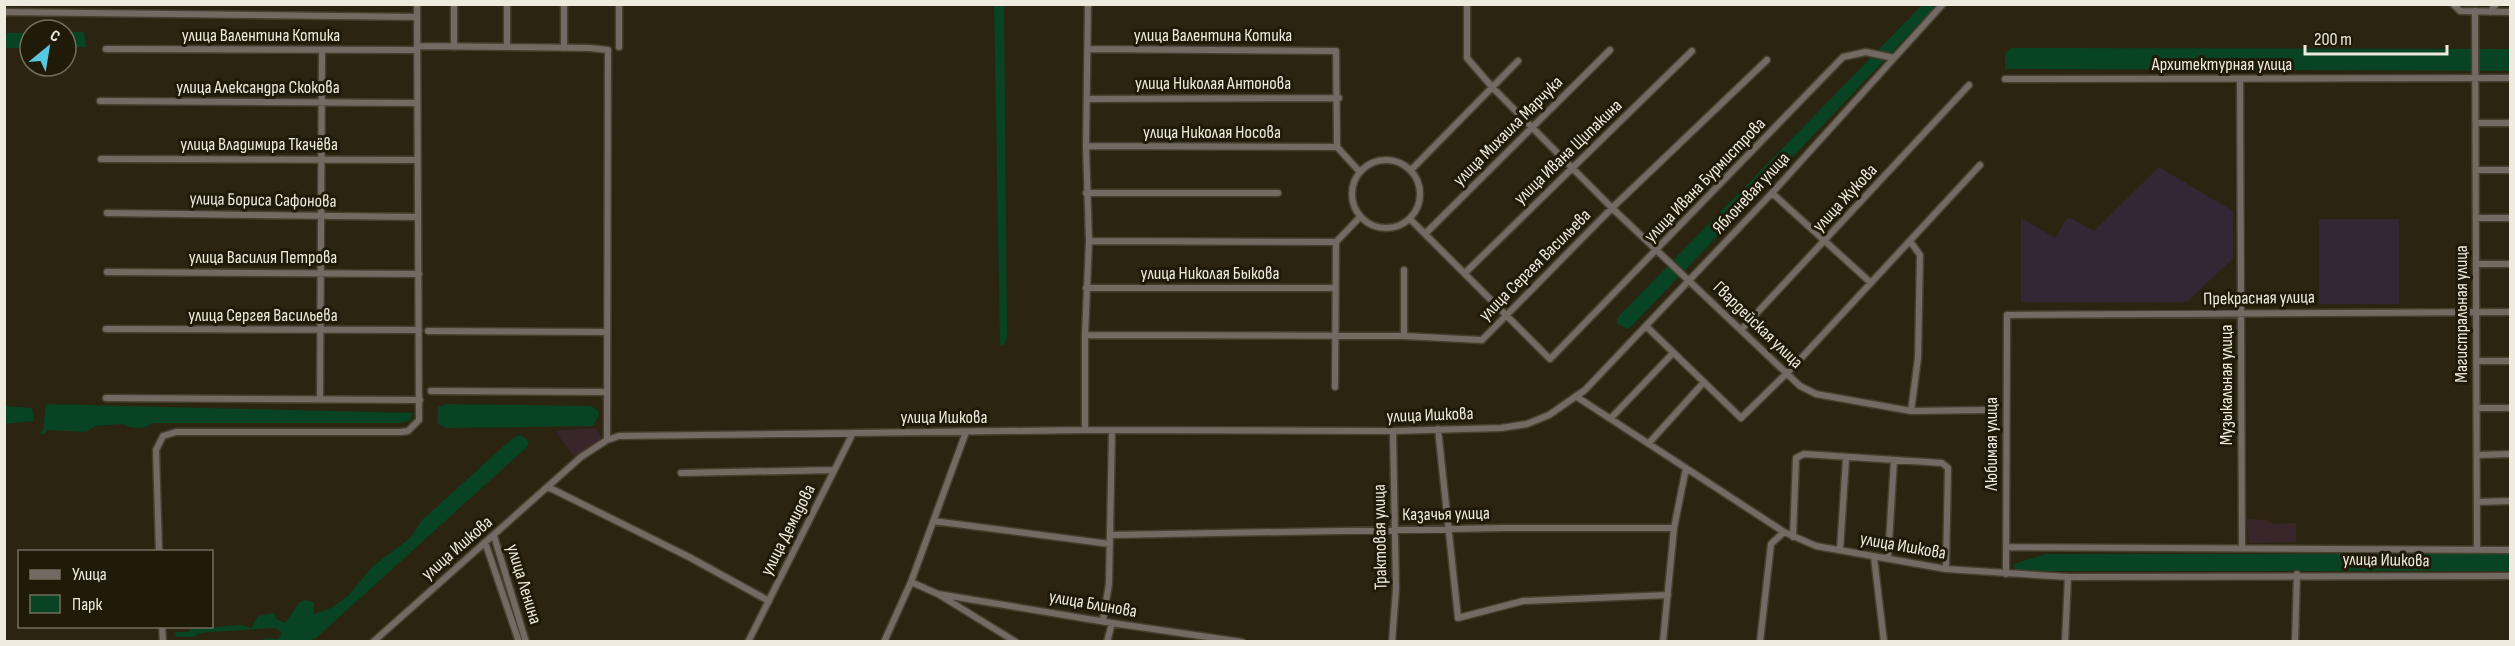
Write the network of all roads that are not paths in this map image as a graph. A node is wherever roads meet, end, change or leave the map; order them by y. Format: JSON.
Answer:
{"nodes":[{"id":1,"x":130,"y":4,"type":"edge"},
{"id":2,"x":186,"y":4,"type":"edge"},
{"id":3,"x":417,"y":4,"type":"edge"},
{"id":4,"x":454,"y":4,"type":"edge"},
{"id":5,"x":507,"y":4,"type":"edge"},
{"id":6,"x":564,"y":4,"type":"edge"},
{"id":7,"x":619,"y":4,"type":"edge"},
{"id":8,"x":1088,"y":4,"type":"edge"},
{"id":9,"x":1467,"y":4,"type":"edge"},
{"id":10,"x":1943,"y":4,"type":"edge"},
{"id":11,"x":2496,"y":4,"type":"edge"},
{"id":12,"x":2455,"y":5,"type":"edge"},
{"id":13,"x":2475,"y":11,"type":"junction"},
{"id":14,"x":4,"y":12,"type":"edge"},
{"id":15,"x":2490,"y":12,"type":"junction"},
{"id":16,"x":2511,"y":12,"type":"edge"},
{"id":17,"x":129,"y":14,"type":"junction"},
{"id":18,"x":186,"y":14,"type":"junction"},
{"id":19,"x":417,"y":17,"type":"junction"},
{"id":20,"x":507,"y":46,"type":"junction"},
{"id":21,"x":454,"y":47,"type":"junction"},
{"id":22,"x":417,"y":48,"type":"junction"},
{"id":23,"x":564,"y":48,"type":"junction"},
{"id":24,"x":604,"y":48,"type":"junction"},
{"id":25,"x":106,"y":49,"type":"dead end"},
{"id":26,"x":1089,"y":49,"type":"junction"},
{"id":27,"x":1611,"y":50,"type":"dead end"},
{"id":28,"x":322,"y":51,"type":"junction"},
{"id":29,"x":1692,"y":51,"type":"dead end"},
{"id":30,"x":1894,"y":58,"type":"junction"},
{"id":31,"x":1767,"y":60,"type":"dead end"},
{"id":32,"x":1518,"y":61,"type":"dead end"},
{"id":33,"x":2476,"y":78,"type":"junction"},
{"id":34,"x":2511,"y":78,"type":"edge"},
{"id":35,"x":2005,"y":79,"type":"dead end"},
{"id":36,"x":2240,"y":79,"type":"junction"},
{"id":37,"x":1970,"y":85,"type":"dead end"},
{"id":38,"x":1493,"y":88,"type":"junction"},
{"id":39,"x":1339,"y":98,"type":"junction"},
{"id":40,"x":1087,"y":99,"type":"junction"},
{"id":41,"x":100,"y":101,"type":"dead end"},
{"id":42,"x":320,"y":103,"type":"junction"},
{"id":43,"x":417,"y":103,"type":"junction"},
{"id":44,"x":2476,"y":123,"type":"junction"},
{"id":45,"x":2511,"y":123,"type":"edge"},
{"id":46,"x":1533,"y":130,"type":"junction"},
{"id":47,"x":1086,"y":146,"type":"junction"},
{"id":48,"x":1337,"y":147,"type":"junction"},
{"id":49,"x":101,"y":159,"type":"dead end"},
{"id":50,"x":321,"y":160,"type":"junction"},
{"id":51,"x":418,"y":160,"type":"junction"},
{"id":52,"x":1980,"y":165,"type":"dead end"},
{"id":53,"x":1573,"y":169,"type":"junction"},
{"id":54,"x":1411,"y":170,"type":"junction"},
{"id":55,"x":2476,"y":170,"type":"junction"},
{"id":56,"x":2511,"y":170,"type":"edge"},
{"id":57,"x":1359,"y":171,"type":"junction"},
{"id":58,"x":1086,"y":193,"type":"junction"},
{"id":59,"x":1278,"y":193,"type":"dead end"},
{"id":60,"x":1772,"y":193,"type":"junction"},
{"id":61,"x":1612,"y":208,"type":"junction"},
{"id":62,"x":107,"y":213,"type":"dead end"},
{"id":63,"x":321,"y":216,"type":"junction"},
{"id":64,"x":418,"y":217,"type":"junction"},
{"id":65,"x":1359,"y":218,"type":"junction"},
{"id":66,"x":2511,"y":218,"type":"edge"},
{"id":67,"x":1410,"y":219,"type":"junction"},
{"id":68,"x":2476,"y":219,"type":"junction"},
{"id":69,"x":1426,"y":233,"type":"junction"},
{"id":70,"x":1089,"y":241,"type":"junction"},
{"id":71,"x":1825,"y":241,"type":"junction"},
{"id":72,"x":1336,"y":242,"type":"junction"},
{"id":73,"x":1910,"y":242,"type":"junction"},
{"id":74,"x":1658,"y":251,"type":"junction"},
{"id":75,"x":2476,"y":264,"type":"junction"},
{"id":76,"x":2511,"y":264,"type":"edge"},
{"id":77,"x":1404,"y":270,"type":"dead end"},
{"id":78,"x":107,"y":272,"type":"dead end"},
{"id":79,"x":321,"y":273,"type":"junction"},
{"id":80,"x":1466,"y":273,"type":"junction"},
{"id":81,"x":418,"y":274,"type":"junction"},
{"id":82,"x":1690,"y":280,"type":"junction"},
{"id":83,"x":1870,"y":282,"type":"junction"},
{"id":84,"x":1086,"y":288,"type":"junction"},
{"id":85,"x":1334,"y":288,"type":"junction"},
{"id":86,"x":2476,"y":312,"type":"junction"},
{"id":87,"x":2511,"y":312,"type":"edge"},
{"id":88,"x":2241,"y":314,"type":"junction"},
{"id":89,"x":2007,"y":315,"type":"joint"},
{"id":90,"x":1507,"y":316,"type":"junction"},
{"id":91,"x":1647,"y":327,"type":"junction"},
{"id":92,"x":106,"y":329,"type":"dead end"},
{"id":93,"x":320,"y":330,"type":"junction"},
{"id":94,"x":419,"y":330,"type":"junction"},
{"id":95,"x":1741,"y":330,"type":"junction"},
{"id":96,"x":428,"y":331,"type":"dead end"},
{"id":97,"x":607,"y":332,"type":"junction"},
{"id":98,"x":1085,"y":335,"type":"junction"},
{"id":99,"x":1404,"y":336,"type":"junction"},
{"id":100,"x":1335,"y":337,"type":"junction"},
{"id":101,"x":1673,"y":353,"type":"junction"},
{"id":102,"x":2476,"y":361,"type":"junction"},
{"id":103,"x":2511,"y":361,"type":"edge"},
{"id":104,"x":1784,"y":373,"type":"junction"},
{"id":105,"x":1704,"y":382,"type":"junction"},
{"id":106,"x":1335,"y":387,"type":"dead end"},
{"id":107,"x":430,"y":391,"type":"dead end"},
{"id":108,"x":607,"y":392,"type":"junction"},
{"id":109,"x":1577,"y":397,"type":"junction"},
{"id":110,"x":106,"y":398,"type":"dead end"},
{"id":111,"x":320,"y":399,"type":"junction"},
{"id":112,"x":420,"y":400,"type":"junction"},
{"id":113,"x":2476,"y":408,"type":"junction"},
{"id":114,"x":2511,"y":408,"type":"edge"},
{"id":115,"x":1984,"y":410,"type":"dead end"},
{"id":116,"x":1911,"y":411,"type":"junction"},
{"id":117,"x":1611,"y":418,"type":"junction"},
{"id":118,"x":1438,"y":429,"type":"junction"},
{"id":119,"x":1085,"y":430,"type":"junction"},
{"id":120,"x":1112,"y":431,"type":"junction"},
{"id":121,"x":1393,"y":431,"type":"junction"},
{"id":122,"x":966,"y":432,"type":"junction"},
{"id":123,"x":853,"y":433,"type":"junction"},
{"id":124,"x":608,"y":440,"type":"junction"},
{"id":125,"x":1649,"y":443,"type":"junction"},
{"id":126,"x":2477,"y":454,"type":"junction"},
{"id":127,"x":2511,"y":454,"type":"edge"},
{"id":128,"x":1846,"y":459,"type":"junction"},
{"id":129,"x":1894,"y":460,"type":"junction"},
{"id":130,"x":1686,"y":468,"type":"junction"},
{"id":131,"x":834,"y":470,"type":"junction"},
{"id":132,"x":681,"y":472,"type":"dead end"},
{"id":133,"x":548,"y":487,"type":"junction"},
{"id":134,"x":2511,"y":501,"type":"edge"},
{"id":135,"x":2477,"y":502,"type":"junction"},
{"id":136,"x":933,"y":521,"type":"junction"},
{"id":137,"x":1674,"y":528,"type":"junction"},
{"id":138,"x":1448,"y":529,"type":"junction"},
{"id":139,"x":1395,"y":531,"type":"junction"},
{"id":140,"x":1784,"y":532,"type":"junction"},
{"id":141,"x":1110,"y":535,"type":"junction"},
{"id":142,"x":494,"y":536,"type":"junction"},
{"id":143,"x":1793,"y":537,"type":"junction"},
{"id":144,"x":485,"y":542,"type":"junction"},
{"id":145,"x":1110,"y":544,"type":"junction"},
{"id":146,"x":2006,"y":547,"type":"junction"},
{"id":147,"x":2242,"y":548,"type":"junction"},
{"id":148,"x":159,"y":550,"type":"edge"},
{"id":149,"x":1840,"y":550,"type":"junction"},
{"id":150,"x":2477,"y":550,"type":"junction"},
{"id":151,"x":2511,"y":550,"type":"edge"},
{"id":152,"x":1874,"y":557,"type":"junction"},
{"id":153,"x":1888,"y":559,"type":"junction"},
{"id":154,"x":1946,"y":569,"type":"junction"},
{"id":155,"x":2006,"y":574,"type":"junction"},
{"id":156,"x":2297,"y":574,"type":"junction"},
{"id":157,"x":2511,"y":576,"type":"edge"},
{"id":158,"x":2068,"y":577,"type":"junction"},
{"id":159,"x":911,"y":582,"type":"junction"},
{"id":160,"x":938,"y":594,"type":"junction"},
{"id":161,"x":1668,"y":595,"type":"junction"},
{"id":162,"x":769,"y":601,"type":"junction"},
{"id":163,"x":1103,"y":620,"type":"junction"},
{"id":164,"x":1112,"y":623,"type":"junction"},
{"id":165,"x":373,"y":642,"type":"edge"},
{"id":166,"x":519,"y":642,"type":"edge"},
{"id":167,"x":526,"y":642,"type":"edge"},
{"id":168,"x":748,"y":642,"type":"edge"},
{"id":169,"x":884,"y":642,"type":"edge"},
{"id":170,"x":1016,"y":642,"type":"edge"},
{"id":171,"x":1107,"y":642,"type":"edge"},
{"id":172,"x":1242,"y":642,"type":"edge"},
{"id":173,"x":1392,"y":642,"type":"edge"},
{"id":174,"x":1663,"y":642,"type":"edge"},
{"id":175,"x":1760,"y":642,"type":"edge"},
{"id":176,"x":1884,"y":642,"type":"edge"},
{"id":177,"x":2065,"y":642,"type":"edge"},
{"id":178,"x":2295,"y":642,"type":"edge"}],
"edges":[{"from":1,"to":17,"type":"street"},
{"from":2,"to":18,"type":"street"},
{"from":3,"to":19,"type":"street"},
{"from":4,"to":21,"type":"street"},
{"from":5,"to":20,"type":"street"},
{"from":6,"to":23,"type":"street"},
{"from":7,"to":24,"type":"street","name":"улица Валентина Котика"},
{"from":8,"to":26,"type":"street"},
{"from":9,"to":38,"type":"street","name":"Гвардейская улица"},
{"from":10,"to":30,"type":"street","name":"Яблоневая улица"},
{"from":11,"to":15,"type":"street"},
{"from":12,"to":13,"type":"street"},
{"from":13,"to":15,"type":"street"},
{"from":13,"to":33,"type":"street","name":"Магистральная улица"},
{"from":14,"to":17,"type":"street"},
{"from":15,"to":16,"type":"street"},
{"from":17,"to":18,"type":"street"},
{"from":18,"to":19,"type":"street"},
{"from":19,"to":22,"type":"street"},
{"from":20,"to":21,"type":"street","name":"улица Валентина Котика"},
{"from":20,"to":23,"type":"street","name":"улица Валентина Котика"},
{"from":21,"to":22,"type":"street","name":"улица Валентина Котика"},
{"from":22,"to":28,"type":"street","name":"улица Валентина Котика"},
{"from":22,"to":43,"type":"street"},
{"from":23,"to":24,"type":"street","name":"улица Валентина Котика"},
{"from":24,"to":97,"type":"street"},
{"from":25,"to":28,"type":"street","name":"улица Валентина Котика"},
{"from":26,"to":39,"type":"street","name":"улица Валентина Котика"},
{"from":26,"to":40,"type":"street"},
{"from":27,"to":46,"type":"street","name":"улица Михаила Марчука"},
{"from":28,"to":42,"type":"street"},
{"from":29,"to":53,"type":"street","name":"улица Ивана Щипакина"},
{"from":30,"to":60,"type":"street","name":"Яблоневая улица"},
{"from":30,"to":74,"type":"street","name":"улица Ивана Бурмистрова"},
{"from":31,"to":61,"type":"street","name":"улица Сергея Васильева"},
{"from":32,"to":38,"type":"street"},
{"from":33,"to":34,"type":"street","name":"Архитектурная улица"},
{"from":33,"to":36,"type":"street","name":"Архитектурная улица"},
{"from":33,"to":44,"type":"street","name":"Магистральная улица"},
{"from":35,"to":36,"type":"street","name":"Архитектурная улица"},
{"from":36,"to":88,"type":"street","name":"Музыкальная улица"},
{"from":37,"to":71,"type":"street","name":"улица Жукова"},
{"from":38,"to":46,"type":"street","name":"Гвардейская улица"},
{"from":38,"to":54,"type":"street"},
{"from":39,"to":40,"type":"street","name":"улица Николая Антонова"},
{"from":39,"to":48,"type":"street"},
{"from":40,"to":47,"type":"street"},
{"from":41,"to":42,"type":"street","name":"улица Александра Скокова"},
{"from":42,"to":43,"type":"street","name":"улица Александра Скокова"},
{"from":42,"to":50,"type":"street"},
{"from":43,"to":51,"type":"street"},
{"from":44,"to":45,"type":"street"},
{"from":44,"to":55,"type":"street","name":"Магистральная улица"},
{"from":46,"to":53,"type":"street","name":"Гвардейская улица"},
{"from":46,"to":69,"type":"street","name":"улица Михаила Марчука"},
{"from":47,"to":48,"type":"street","name":"улица Николая Носова"},
{"from":47,"to":58,"type":"street"},
{"from":48,"to":57,"type":"street"},
{"from":49,"to":50,"type":"street","name":"улица Владимира Ткачёва"},
{"from":50,"to":51,"type":"street","name":"улица Владимира Ткачёва"},
{"from":50,"to":63,"type":"street"},
{"from":51,"to":64,"type":"street"},
{"from":52,"to":73,"type":"street"},
{"from":53,"to":61,"type":"street","name":"Гвардейская улица"},
{"from":53,"to":80,"type":"street","name":"улица Ивана Щипакина"},
{"from":54,"to":57,"type":"street"},
{"from":54,"to":67,"type":"street"},
{"from":55,"to":56,"type":"street"},
{"from":55,"to":68,"type":"street","name":"Магистральная улица"},
{"from":57,"to":65,"type":"street"},
{"from":58,"to":59,"type":"street"},
{"from":58,"to":70,"type":"street"},
{"from":60,"to":71,"type":"street"},
{"from":60,"to":82,"type":"street","name":"Яблоневая улица"},
{"from":61,"to":74,"type":"street","name":"Гвардейская улица"},
{"from":61,"to":90,"type":"street","name":"улица Сергея Васильева"},
{"from":62,"to":63,"type":"street","name":"улица Бориса Сафонова"},
{"from":63,"to":64,"type":"street","name":"улица Бориса Сафонова"},
{"from":63,"to":79,"type":"street"},
{"from":64,"to":81,"type":"street"},
{"from":65,"to":67,"type":"street"},
{"from":65,"to":72,"type":"street"},
{"from":66,"to":68,"type":"street"},
{"from":67,"to":69,"type":"street"},
{"from":68,"to":75,"type":"street","name":"Магистральная улица"},
{"from":69,"to":80,"type":"street"},
{"from":70,"to":72,"type":"street"},
{"from":70,"to":84,"type":"street"},
{"from":71,"to":83,"type":"street"},
{"from":71,"to":95,"type":"street","name":"улица Жукова"},
{"from":72,"to":85,"type":"street"},
{"from":73,"to":83,"type":"street"},
{"from":73,"to":116,"type":"street"},
{"from":74,"to":82,"type":"street","name":"Гвардейская улица"},
{"from":74,"to":90,"type":"street","name":"улица Ивана Бурмистрова"},
{"from":75,"to":76,"type":"street"},
{"from":75,"to":86,"type":"street","name":"Магистральная улица"},
{"from":77,"to":99,"type":"street"},
{"from":78,"to":79,"type":"street","name":"улица Василия Петрова"},
{"from":79,"to":81,"type":"street","name":"улица Василия Петрова"},
{"from":79,"to":93,"type":"street"},
{"from":80,"to":90,"type":"street"},
{"from":81,"to":94,"type":"street"},
{"from":82,"to":91,"type":"street","name":"Яблоневая улица"},
{"from":82,"to":95,"type":"street","name":"Гвардейская улица"},
{"from":83,"to":104,"type":"street"},
{"from":84,"to":85,"type":"street","name":"улица Николая Быкова"},
{"from":84,"to":98,"type":"street"},
{"from":85,"to":100,"type":"street"},
{"from":86,"to":87,"type":"street","name":"Прекрасная улица"},
{"from":86,"to":88,"type":"street","name":"Прекрасная улица"},
{"from":86,"to":102,"type":"street","name":"Магистральная улица"},
{"from":88,"to":89,"type":"street","name":"Прекрасная улица"},
{"from":88,"to":147,"type":"street","name":"Музыкальная улица"},
{"from":89,"to":146,"type":"street","name":"Любимая улица"},
{"from":90,"to":99,"type":"street","name":"улица Сергея Васильева"},
{"from":91,"to":101,"type":"street"},
{"from":91,"to":109,"type":"street","name":"Яблоневая улица"},
{"from":92,"to":93,"type":"street","name":"улица Сергея Васильева"},
{"from":93,"to":94,"type":"street","name":"улица Сергея Васильева"},
{"from":93,"to":111,"type":"street"},
{"from":94,"to":112,"type":"street"},
{"from":95,"to":104,"type":"street","name":"Гвардейская улица"},
{"from":96,"to":97,"type":"street"},
{"from":97,"to":108,"type":"street"},
{"from":98,"to":100,"type":"street","name":"улица Сергея Васильева"},
{"from":98,"to":119,"type":"street"},
{"from":99,"to":100,"type":"street","name":"улица Сергея Васильева"},
{"from":100,"to":106,"type":"street"},
{"from":101,"to":105,"type":"street"},
{"from":101,"to":117,"type":"street"},
{"from":102,"to":103,"type":"street"},
{"from":102,"to":113,"type":"street","name":"Магистральная улица"},
{"from":104,"to":105,"type":"street"},
{"from":104,"to":116,"type":"street","name":"Гвардейская улица"},
{"from":105,"to":125,"type":"street"},
{"from":107,"to":108,"type":"street"},
{"from":108,"to":124,"type":"street"},
{"from":109,"to":117,"type":"street","name":"улица Ишкова"},
{"from":109,"to":118,"type":"street","name":"улица Ишкова"},
{"from":110,"to":111,"type":"street"},
{"from":111,"to":112,"type":"street"},
{"from":112,"to":148,"type":"street"},
{"from":113,"to":114,"type":"street"},
{"from":113,"to":126,"type":"street","name":"Магистральная улица"},
{"from":115,"to":116,"type":"street","name":"Гвардейская улица"},
{"from":117,"to":125,"type":"street","name":"улица Ишкова"},
{"from":118,"to":121,"type":"street","name":"улица Ишкова"},
{"from":118,"to":138,"type":"street"},
{"from":119,"to":120,"type":"street","name":"улица Ишкова"},
{"from":119,"to":122,"type":"street","name":"улица Ишкова"},
{"from":120,"to":121,"type":"street","name":"улица Ишкова"},
{"from":120,"to":141,"type":"street"},
{"from":121,"to":139,"type":"street","name":"Трактовая улица"},
{"from":122,"to":123,"type":"street","name":"улица Ишкова"},
{"from":122,"to":136,"type":"street"},
{"from":123,"to":124,"type":"street","name":"улица Ишкова"},
{"from":123,"to":131,"type":"street","name":"улица Демидова"},
{"from":124,"to":133,"type":"street","name":"улица Ишкова"},
{"from":125,"to":130,"type":"street","name":"улица Ишкова"},
{"from":126,"to":127,"type":"street"},
{"from":126,"to":135,"type":"street","name":"Магистральная улица"},
{"from":128,"to":129,"type":"street"},
{"from":128,"to":143,"type":"street"},
{"from":128,"to":149,"type":"street"},
{"from":129,"to":153,"type":"street"},
{"from":129,"to":154,"type":"street"},
{"from":130,"to":137,"type":"street"},
{"from":130,"to":140,"type":"street","name":"улица Ишкова"},
{"from":131,"to":132,"type":"street"},
{"from":131,"to":162,"type":"street","name":"улица Демидова"},
{"from":133,"to":142,"type":"street","name":"улица Ишкова"},
{"from":133,"to":162,"type":"street"},
{"from":134,"to":135,"type":"street"},
{"from":135,"to":150,"type":"street","name":"Магистральная улица"},
{"from":136,"to":145,"type":"street"},
{"from":136,"to":159,"type":"street"},
{"from":137,"to":138,"type":"street","name":"Казачья улица"},
{"from":137,"to":161,"type":"street"},
{"from":138,"to":139,"type":"street","name":"Казачья улица"},
{"from":138,"to":161,"type":"street"},
{"from":139,"to":141,"type":"street","name":"Казачья улица"},
{"from":139,"to":173,"type":"street","name":"Трактовая улица"},
{"from":140,"to":143,"type":"street","name":"улица Ишкова"},
{"from":140,"to":175,"type":"street"},
{"from":141,"to":145,"type":"street"},
{"from":142,"to":144,"type":"street","name":"улица Ишкова"},
{"from":142,"to":167,"type":"street","name":"улица Ленина"},
{"from":143,"to":149,"type":"street","name":"улица Ишкова"},
{"from":144,"to":165,"type":"street","name":"улица Ишкова"},
{"from":144,"to":166,"type":"street","name":"улица Ленина"},
{"from":145,"to":163,"type":"street"},
{"from":146,"to":147,"type":"street","name":"улица Ишкова"},
{"from":146,"to":155,"type":"street","name":"Любимая улица"},
{"from":147,"to":150,"type":"street","name":"улица Ишкова"},
{"from":149,"to":152,"type":"street","name":"улица Ишкова"},
{"from":150,"to":151,"type":"street","name":"улица Ишкова"},
{"from":152,"to":153,"type":"street","name":"улица Ишкова"},
{"from":152,"to":176,"type":"street"},
{"from":153,"to":154,"type":"street","name":"улица Ишкова"},
{"from":154,"to":155,"type":"street","name":"улица Ишкова"},
{"from":155,"to":158,"type":"street","name":"улица Ишкова"},
{"from":156,"to":157,"type":"street","name":"улица Ишкова"},
{"from":156,"to":158,"type":"street","name":"улица Ишкова"},
{"from":156,"to":178,"type":"street"},
{"from":158,"to":177,"type":"street"},
{"from":159,"to":160,"type":"street"},
{"from":159,"to":169,"type":"street"},
{"from":160,"to":163,"type":"street","name":"улица Блинова"},
{"from":160,"to":170,"type":"street"},
{"from":161,"to":174,"type":"street"},
{"from":162,"to":168,"type":"street","name":"улица Демидова"},
{"from":163,"to":164,"type":"street","name":"улица Блинова"},
{"from":164,"to":171,"type":"street"},
{"from":164,"to":172,"type":"street","name":"улица Блинова"}]}
